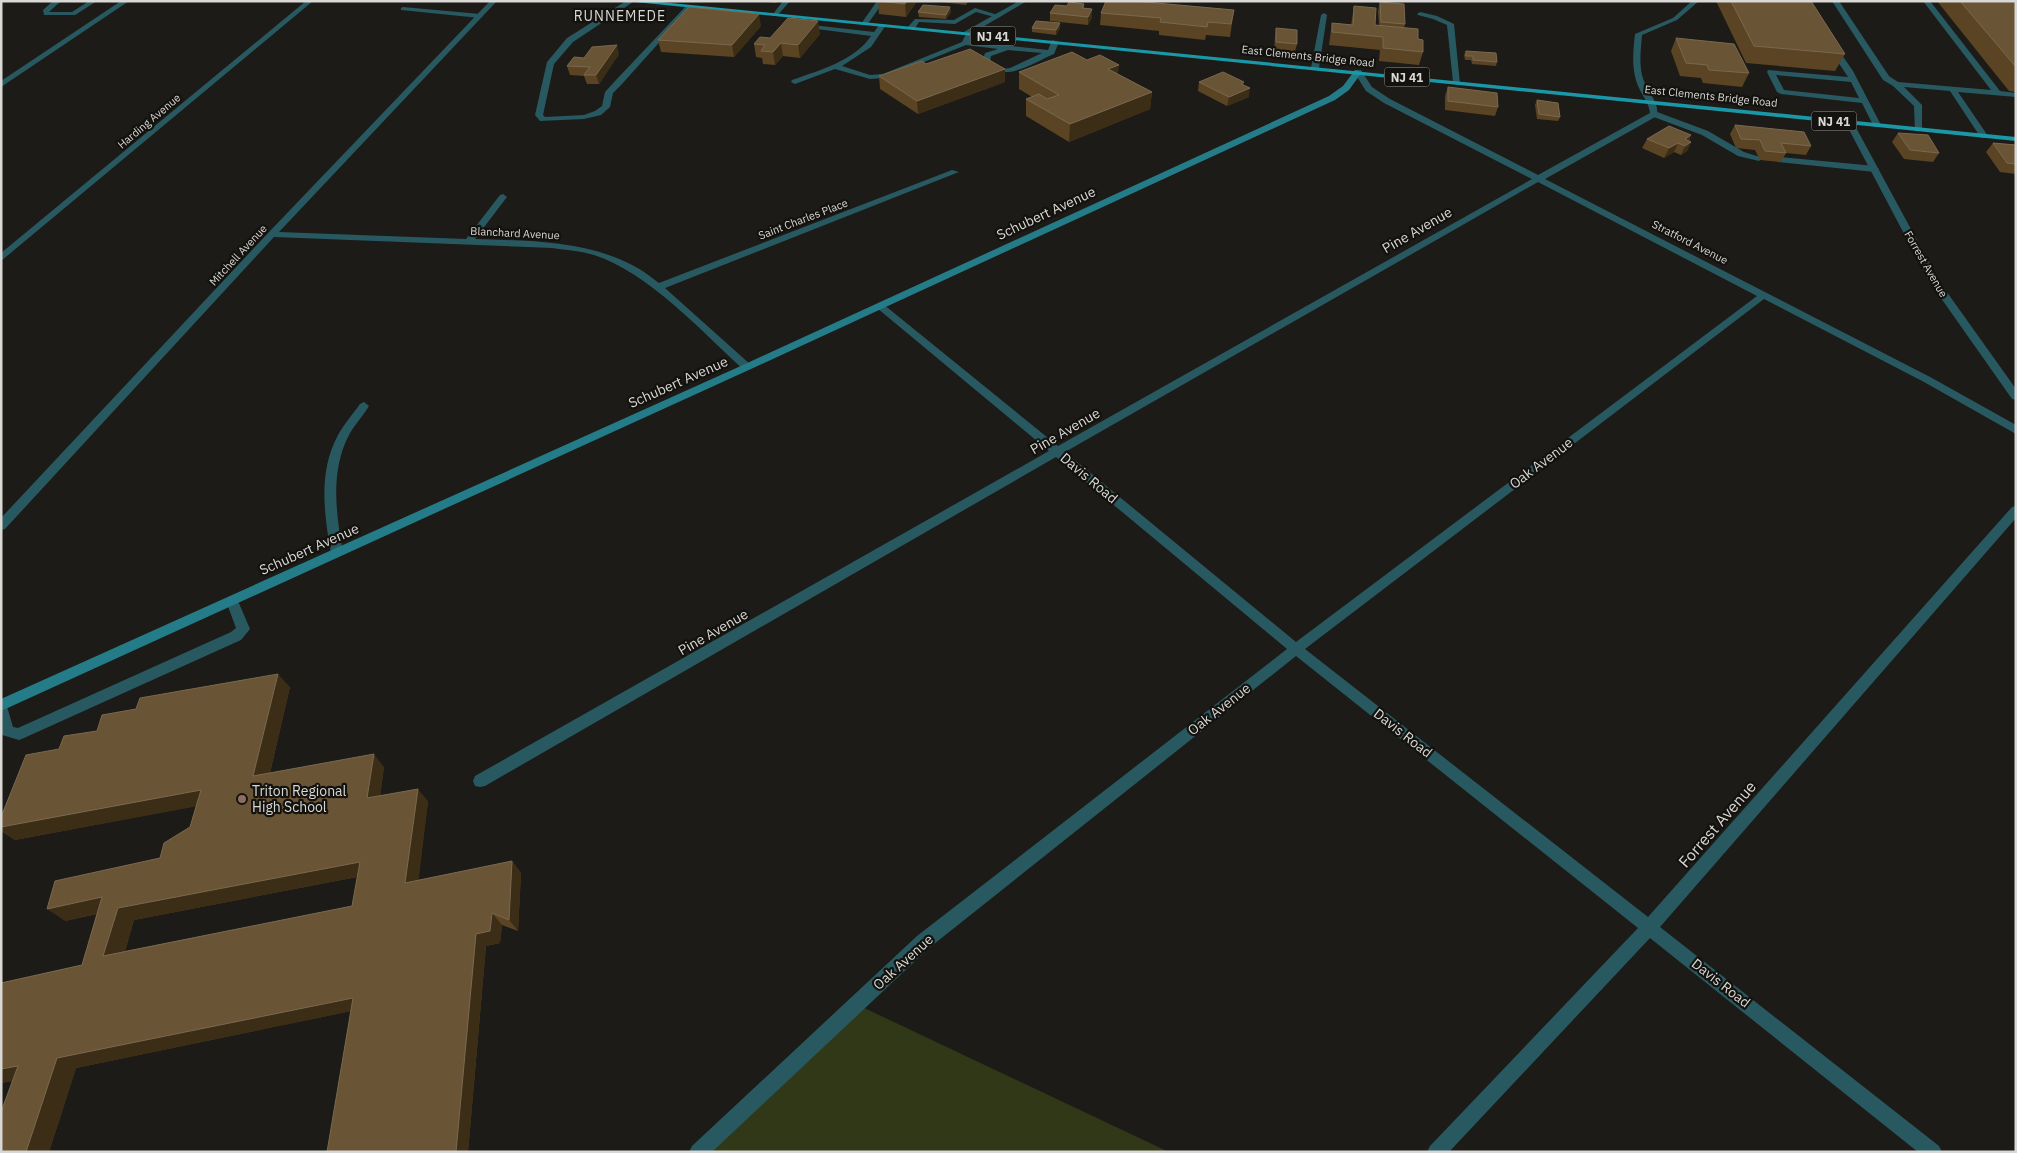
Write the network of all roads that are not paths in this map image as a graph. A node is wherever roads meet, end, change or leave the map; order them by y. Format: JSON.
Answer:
{"nodes":[{"id":1,"x":58,"y":1,"type":"edge"},
{"id":2,"x":94,"y":1,"type":"edge"},
{"id":3,"x":126,"y":1,"type":"edge"},
{"id":4,"x":310,"y":1,"type":"edge"},
{"id":5,"x":494,"y":1,"type":"edge"},
{"id":6,"x":629,"y":1,"type":"edge"},
{"id":7,"x":787,"y":1,"type":"edge"},
{"id":8,"x":881,"y":1,"type":"edge"},
{"id":9,"x":1024,"y":1,"type":"edge"},
{"id":10,"x":1696,"y":1,"type":"edge"},
{"id":11,"x":1835,"y":1,"type":"edge"},
{"id":12,"x":1926,"y":1,"type":"edge"},
{"id":13,"x":688,"y":7,"type":"junction"},
{"id":14,"x":403,"y":9,"type":"dead end"},
{"id":15,"x":1420,"y":14,"type":"dead end"},
{"id":16,"x":775,"y":15,"type":"junction"},
{"id":17,"x":1324,"y":15,"type":"dead end"},
{"id":18,"x":480,"y":16,"type":"junction"},
{"id":19,"x":998,"y":16,"type":"junction"},
{"id":20,"x":792,"y":17,"type":"junction"},
{"id":21,"x":865,"y":24,"type":"junction"},
{"id":22,"x":882,"y":26,"type":"junction"},
{"id":23,"x":911,"y":28,"type":"junction"},
{"id":24,"x":876,"y":34,"type":"junction"},
{"id":25,"x":968,"y":34,"type":"junction"},
{"id":26,"x":1012,"y":38,"type":"junction"},
{"id":27,"x":1828,"y":40,"type":"edge"},
{"id":28,"x":1055,"y":42,"type":"junction"},
{"id":29,"x":965,"y":43,"type":"junction"},
{"id":30,"x":1008,"y":47,"type":"junction"},
{"id":31,"x":1051,"y":52,"type":"junction"},
{"id":32,"x":834,"y":66,"type":"junction"},
{"id":33,"x":1315,"y":68,"type":"junction"},
{"id":34,"x":1358,"y":72,"type":"junction"},
{"id":35,"x":1854,"y":80,"type":"junction"},
{"id":36,"x":794,"y":82,"type":"dead end"},
{"id":37,"x":1456,"y":82,"type":"junction"},
{"id":38,"x":1896,"y":84,"type":"junction"},
{"id":39,"x":1,"y":85,"type":"edge"},
{"id":40,"x":1952,"y":89,"type":"junction"},
{"id":41,"x":1997,"y":93,"type":"junction"},
{"id":42,"x":2016,"y":95,"type":"edge"},
{"id":43,"x":1864,"y":101,"type":"junction"},
{"id":44,"x":1653,"y":102,"type":"junction"},
{"id":45,"x":1654,"y":114,"type":"junction"},
{"id":46,"x":1849,"y":122,"type":"junction"},
{"id":47,"x":1877,"y":125,"type":"junction"},
{"id":48,"x":1918,"y":129,"type":"junction"},
{"id":49,"x":1984,"y":136,"type":"junction"},
{"id":50,"x":2016,"y":139,"type":"edge"},
{"id":51,"x":1758,"y":158,"type":"dead end"},
{"id":52,"x":1780,"y":160,"type":"edge"},
{"id":53,"x":1875,"y":170,"type":"junction"},
{"id":54,"x":956,"y":172,"type":"dead end"},
{"id":55,"x":1539,"y":178,"type":"junction"},
{"id":56,"x":503,"y":197,"type":"dead end"},
{"id":57,"x":272,"y":234,"type":"junction"},
{"id":58,"x":470,"y":241,"type":"junction"},
{"id":59,"x":1,"y":258,"type":"edge"},
{"id":60,"x":658,"y":287,"type":"junction"},
{"id":61,"x":1764,"y":295,"type":"junction"},
{"id":62,"x":880,"y":306,"type":"junction"},
{"id":63,"x":747,"y":367,"type":"junction"},
{"id":64,"x":2016,"y":397,"type":"edge"},
{"id":65,"x":364,"y":406,"type":"dead end"},
{"id":66,"x":2016,"y":430,"type":"edge"},
{"id":67,"x":1059,"y":453,"type":"junction"},
{"id":68,"x":2016,"y":510,"type":"edge"},
{"id":69,"x":1,"y":526,"type":"edge"},
{"id":70,"x":337,"y":554,"type":"junction"},
{"id":71,"x":232,"y":601,"type":"junction"},
{"id":72,"x":1296,"y":649,"type":"junction"},
{"id":73,"x":1,"y":706,"type":"edge"},
{"id":74,"x":480,"y":781,"type":"dead end"},
{"id":75,"x":1650,"y":927,"type":"junction"},
{"id":76,"x":698,"y":1152,"type":"edge"},
{"id":77,"x":1436,"y":1152,"type":"edge"},
{"id":78,"x":1933,"y":1152,"type":"edge"}],
"edges":[{"from":1,"to":2,"type":"street"},
{"from":3,"to":39,"type":"street"},
{"from":4,"to":59,"type":"street","name":"Harding Avenue"},
{"from":5,"to":18,"type":"street","name":"Mitchell Avenue"},
{"from":6,"to":13,"type":"main road","name":"East Clements Bridge Road","number":"NJ 41"},
{"from":6,"to":13,"type":"street"},
{"from":7,"to":16,"type":"street"},
{"from":8,"to":21,"type":"street"},
{"from":9,"to":19,"type":"street"},
{"from":10,"to":44,"type":"street"},
{"from":11,"to":38,"type":"street"},
{"from":12,"to":41,"type":"street"},
{"from":13,"to":16,"type":"main road","name":"East Clements Bridge Road","number":"NJ 41"},
{"from":14,"to":18,"type":"street"},
{"from":15,"to":37,"type":"street"},
{"from":16,"to":20,"type":"main road","name":"East Clements Bridge Road","number":"NJ 41"},
{"from":17,"to":33,"type":"street"},
{"from":18,"to":57,"type":"street","name":"Mitchell Avenue"},
{"from":19,"to":23,"type":"street"},
{"from":19,"to":25,"type":"street"},
{"from":20,"to":21,"type":"main road","name":"East Clements Bridge Road","number":"NJ 41"},
{"from":20,"to":24,"type":"street"},
{"from":21,"to":22,"type":"main road","name":"East Clements Bridge Road","number":"NJ 41"},
{"from":22,"to":23,"type":"main road","name":"East Clements Bridge Road","number":"NJ 41"},
{"from":22,"to":24,"type":"street"},
{"from":23,"to":25,"type":"main road","name":"East Clements Bridge Road","number":"NJ 41"},
{"from":24,"to":32,"type":"street"},
{"from":25,"to":26,"type":"main road","name":"East Clements Bridge Road","number":"NJ 41"},
{"from":25,"to":29,"type":"street"},
{"from":26,"to":28,"type":"main road","name":"East Clements Bridge Road","number":"NJ 41"},
{"from":26,"to":30,"type":"street"},
{"from":27,"to":35,"type":"street"},
{"from":28,"to":31,"type":"street"},
{"from":28,"to":33,"type":"main road","name":"East Clements Bridge Road","number":"NJ 41"},
{"from":29,"to":30,"type":"street"},
{"from":29,"to":32,"type":"street"},
{"from":30,"to":31,"type":"street"},
{"from":30,"to":31,"type":"street"},
{"from":32,"to":36,"type":"street"},
{"from":33,"to":34,"type":"main road","name":"East Clements Bridge Road","number":"NJ 41"},
{"from":34,"to":37,"type":"main road","name":"East Clements Bridge Road","number":"NJ 41"},
{"from":34,"to":55,"type":"street","name":"Stratford Avenue"},
{"from":34,"to":62,"type":"street","name":"Schubert Avenue"},
{"from":35,"to":43,"type":"street"},
{"from":35,"to":43,"type":"street"},
{"from":37,"to":44,"type":"main road","name":"East Clements Bridge Road","number":"NJ 41"},
{"from":38,"to":40,"type":"street"},
{"from":38,"to":48,"type":"street"},
{"from":40,"to":41,"type":"street"},
{"from":40,"to":49,"type":"street"},
{"from":41,"to":42,"type":"street"},
{"from":43,"to":47,"type":"street"},
{"from":44,"to":45,"type":"street"},
{"from":44,"to":46,"type":"main road","name":"East Clements Bridge Road","number":"NJ 41"},
{"from":45,"to":51,"type":"street"},
{"from":45,"to":55,"type":"street","name":"Pine Avenue"},
{"from":46,"to":47,"type":"main road","name":"East Clements Bridge Road","number":"NJ 41"},
{"from":46,"to":53,"type":"street","name":"Forrest Avenue"},
{"from":47,"to":48,"type":"main road","name":"East Clements Bridge Road","number":"NJ 41"},
{"from":48,"to":49,"type":"main road","name":"East Clements Bridge Road","number":"NJ 41"},
{"from":49,"to":50,"type":"main road","name":"East Clements Bridge Road","number":"NJ 41"},
{"from":52,"to":53,"type":"street"},
{"from":53,"to":64,"type":"street","name":"Forrest Avenue"},
{"from":54,"to":60,"type":"street","name":"Saint Charles Place"},
{"from":55,"to":61,"type":"street","name":"Stratford Avenue"},
{"from":55,"to":67,"type":"street","name":"Pine Avenue"},
{"from":56,"to":58,"type":"street"},
{"from":57,"to":58,"type":"street","name":"Blanchard Avenue"},
{"from":57,"to":69,"type":"street","name":"Mitchell Avenue"},
{"from":58,"to":60,"type":"street","name":"Blanchard Avenue"},
{"from":60,"to":63,"type":"street","name":"Blanchard Avenue"},
{"from":61,"to":66,"type":"street","name":"Stratford Avenue"},
{"from":61,"to":72,"type":"street","name":"Oak Avenue"},
{"from":62,"to":63,"type":"street","name":"Schubert Avenue"},
{"from":62,"to":67,"type":"street","name":"Davis Road"},
{"from":63,"to":70,"type":"street","name":"Schubert Avenue"},
{"from":65,"to":70,"type":"street"},
{"from":67,"to":72,"type":"street","name":"Davis Road"},
{"from":67,"to":74,"type":"street","name":"Pine Avenue"},
{"from":68,"to":75,"type":"street","name":"Forrest Avenue"},
{"from":70,"to":71,"type":"street","name":"Schubert Avenue"},
{"from":71,"to":73,"type":"street","name":"Schubert Avenue"},
{"from":71,"to":73,"type":"street"},
{"from":72,"to":75,"type":"street","name":"Davis Road"},
{"from":72,"to":76,"type":"street","name":"Oak Avenue"},
{"from":75,"to":77,"type":"street","name":"Forrest Avenue"},
{"from":75,"to":78,"type":"street","name":"Davis Road"}]}
